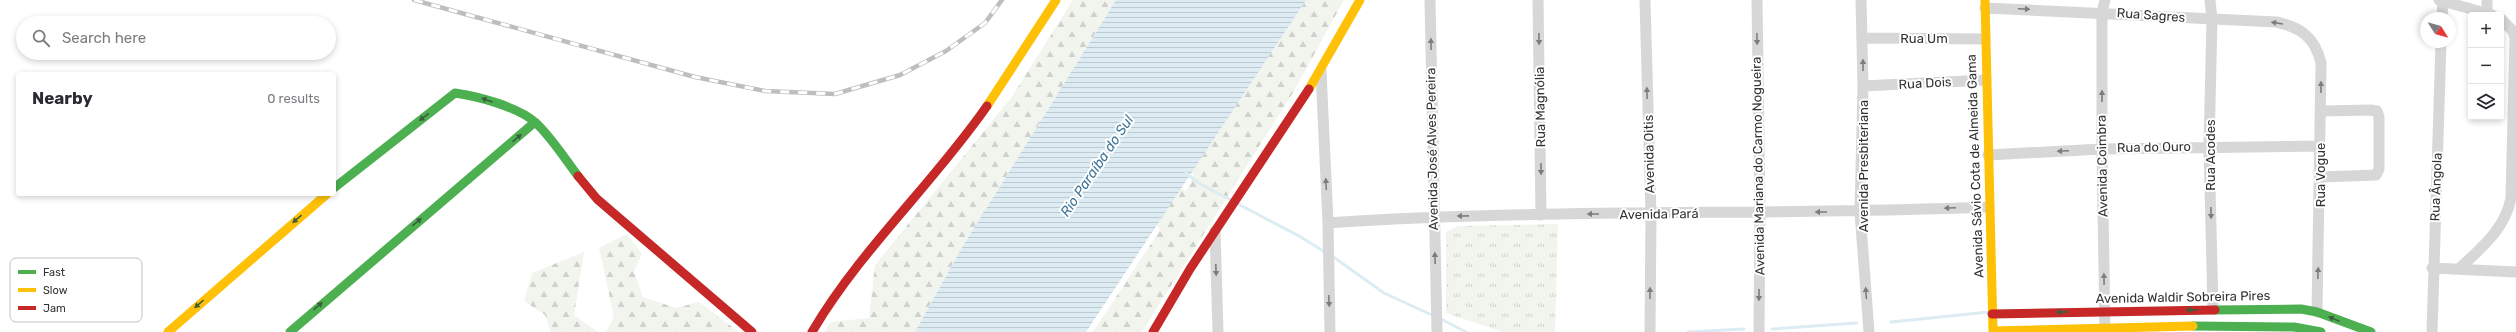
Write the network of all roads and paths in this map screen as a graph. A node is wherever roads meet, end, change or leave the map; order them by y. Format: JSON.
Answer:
{"nodes":[{"id":1,"x":1056,"y":0,"type":"edge"},
{"id":2,"x":1360,"y":0,"type":"edge"},
{"id":3,"x":1430,"y":0,"type":"edge"},
{"id":4,"x":1538,"y":0,"type":"edge"},
{"id":5,"x":1645,"y":0,"type":"edge"},
{"id":6,"x":1757,"y":0,"type":"edge"},
{"id":7,"x":1861,"y":0,"type":"edge"},
{"id":8,"x":2105,"y":0,"type":"edge"},
{"id":9,"x":2210,"y":0,"type":"edge"},
{"id":10,"x":2441,"y":0,"type":"edge"},
{"id":11,"x":2487,"y":0,"type":"edge"},
{"id":12,"x":1985,"y":4,"type":"edge"},
{"id":13,"x":2102,"y":12,"type":"junction"},
{"id":14,"x":2442,"y":12,"type":"edge"},
{"id":15,"x":2482,"y":12,"type":"edge"},
{"id":16,"x":2489,"y":12,"type":"edge"},
{"id":17,"x":2212,"y":19,"type":"junction"},
{"id":18,"x":2504,"y":23,"type":"edge"},
{"id":19,"x":1863,"y":38,"type":"junction"},
{"id":20,"x":1985,"y":39,"type":"junction"},
{"id":21,"x":2311,"y":40,"type":"joint"},
{"id":22,"x":2441,"y":48,"type":"edge"},
{"id":23,"x":1321,"y":71,"type":"junction"},
{"id":24,"x":1986,"y":80,"type":"junction"},
{"id":25,"x":1863,"y":86,"type":"junction"},
{"id":26,"x":2321,"y":111,"type":"junction"},
{"id":27,"x":535,"y":122,"type":"junction"},
{"id":28,"x":2209,"y":146,"type":"junction"},
{"id":29,"x":2320,"y":146,"type":"junction"},
{"id":30,"x":2102,"y":149,"type":"junction"},
{"id":31,"x":1988,"y":155,"type":"junction"},
{"id":32,"x":2321,"y":177,"type":"junction"},
{"id":33,"x":336,"y":186,"type":"edge"},
{"id":34,"x":325,"y":196,"type":"edge"},
{"id":35,"x":1989,"y":207,"type":"junction"},
{"id":36,"x":1760,"y":212,"type":"junction"},
{"id":37,"x":1860,"y":212,"type":"junction"},
{"id":38,"x":1650,"y":214,"type":"junction"},
{"id":39,"x":1541,"y":215,"type":"junction"},
{"id":40,"x":1433,"y":216,"type":"junction"},
{"id":41,"x":1328,"y":223,"type":"junction"},
{"id":42,"x":1215,"y":230,"type":"junction"},
{"id":43,"x":2432,"y":268,"type":"junction"},
{"id":44,"x":2460,"y":268,"type":"junction"},
{"id":45,"x":2516,"y":272,"type":"edge"},
{"id":46,"x":2213,"y":309,"type":"junction"},
{"id":47,"x":2104,"y":311,"type":"junction"},
{"id":48,"x":2318,"y":312,"type":"junction"},
{"id":49,"x":1992,"y":314,"type":"junction"},
{"id":50,"x":1437,"y":327,"type":"edge"},
{"id":51,"x":2220,"y":329,"type":"edge"},
{"id":52,"x":2105,"y":330,"type":"edge"},
{"id":53,"x":2294,"y":330,"type":"edge"},
{"id":54,"x":1993,"y":331,"type":"edge"},
{"id":55,"x":168,"y":332,"type":"edge"},
{"id":56,"x":290,"y":332,"type":"edge"},
{"id":57,"x":752,"y":332,"type":"edge"},
{"id":58,"x":812,"y":332,"type":"edge"},
{"id":59,"x":1153,"y":332,"type":"edge"},
{"id":60,"x":1218,"y":332,"type":"edge"},
{"id":61,"x":1330,"y":332,"type":"edge"},
{"id":62,"x":1650,"y":332,"type":"edge"},
{"id":63,"x":1759,"y":332,"type":"edge"},
{"id":64,"x":1868,"y":332,"type":"edge"},
{"id":65,"x":2320,"y":332,"type":"edge"},
{"id":66,"x":2371,"y":332,"type":"edge"},
{"id":67,"x":2432,"y":332,"type":"edge"}],
"edges":[{"from":1,"to":58,"type":"street"},
{"from":2,"to":23,"type":"street"},
{"from":40,"to":3,"type":"street","name":"Avenida José Alves Pereira","one_way":true},
{"from":4,"to":39,"type":"street","name":"Rua Magnólia","one_way":true},
{"from":38,"to":5,"type":"street","name":"Avenida Oitis","one_way":true},
{"from":6,"to":36,"type":"street","name":"Avenida Mariana do Carmo Nogueira","one_way":true},
{"from":7,"to":19,"type":"street","name":"Avenida Presbiteriana"},
{"from":8,"to":13,"type":"street","name":"Avenida Coimbra"},
{"from":9,"to":17,"type":"street","name":"Rua Acodes"},
{"from":10,"to":14,"type":"street"},
{"from":10,"to":15,"type":"street"},
{"from":11,"to":16,"type":"street"},
{"from":12,"to":13,"type":"street","name":"Rua Sagres","one_way":true},
{"from":12,"to":20,"type":"street","name":"Avenida Sávio Cota de Almeida Gama"},
{"from":13,"to":17,"type":"street","name":"Rua Sagres"},
{"from":30,"to":13,"type":"street","name":"Avenida Coimbra","one_way":true},
{"from":21,"to":17,"type":"street","name":"Rua Sagres","one_way":true},
{"from":17,"to":28,"type":"street","name":"Rua Acodes"},
{"from":18,"to":44,"type":"street"},
{"from":19,"to":20,"type":"street","name":"Rua Um"},
{"from":25,"to":19,"type":"street","name":"Avenida Presbiteriana","one_way":true},
{"from":20,"to":24,"type":"street","name":"Avenida Sávio Cota de Almeida Gama"},
{"from":26,"to":21,"type":"street","name":"Rua Vogue","one_way":true},
{"from":22,"to":43,"type":"street","name":"Rua Ângola"},
{"from":41,"to":23,"type":"street","one_way":true},
{"from":23,"to":42,"type":"street"},
{"from":24,"to":25,"type":"street","name":"Rua Dois"},
{"from":24,"to":31,"type":"street","name":"Avenida Sávio Cota de Almeida Gama"},
{"from":25,"to":37,"type":"street","name":"Avenida Presbiteriana"},
{"from":26,"to":29,"type":"street","name":"Rua Vogue"},
{"from":26,"to":32,"type":"street"},
{"from":27,"to":33,"type":"street","one_way":true},
{"from":56,"to":27,"type":"street","one_way":true},
{"from":27,"to":57,"type":"street"},
{"from":28,"to":29,"type":"street","name":"Rua do Ouro"},
{"from":28,"to":30,"type":"street","name":"Rua do Ouro"},
{"from":28,"to":46,"type":"street","name":"Rua Acodes","one_way":true},
{"from":29,"to":32,"type":"street","name":"Rua Vogue"},
{"from":30,"to":31,"type":"street","name":"Rua do Ouro","one_way":true},
{"from":47,"to":30,"type":"street","name":"Avenida Coimbra","one_way":true},
{"from":31,"to":35,"type":"street","name":"Avenida Sávio Cota de Almeida Gama"},
{"from":48,"to":32,"type":"street","name":"Rua Vogue","one_way":true},
{"from":34,"to":55,"type":"street","one_way":true},
{"from":35,"to":37,"type":"street","name":"Avenida Pará","one_way":true},
{"from":35,"to":49,"type":"street","name":"Avenida Sávio Cota de Almeida Gama"},
{"from":37,"to":36,"type":"street","name":"Avenida Pará","one_way":true},
{"from":36,"to":38,"type":"street","name":"Avenida Pará"},
{"from":36,"to":63,"type":"street","name":"Avenida Mariana do Carmo Nogueira","one_way":true},
{"from":64,"to":37,"type":"street","name":"Avenida Presbiteriana","one_way":true},
{"from":38,"to":39,"type":"street","name":"Avenida Pará","one_way":true},
{"from":62,"to":38,"type":"street","name":"Avenida Oitis","one_way":true},
{"from":39,"to":40,"type":"street","name":"Avenida Pará","one_way":true},
{"from":40,"to":41,"type":"street","name":"Avenida Pará"},
{"from":50,"to":40,"type":"street","name":"Avenida José Alves Pereira","one_way":true},
{"from":41,"to":61,"type":"street","one_way":true},
{"from":42,"to":59,"type":"street"},
{"from":42,"to":60,"type":"street","one_way":true},
{"from":43,"to":44,"type":"street"},
{"from":43,"to":67,"type":"street","name":"Rua Ângola"},
{"from":44,"to":45,"type":"street"},
{"from":46,"to":47,"type":"street","name":"Avenida Waldir Sobreira Pires","one_way":true},
{"from":46,"to":48,"type":"street","name":"Avenida Waldir Sobreira Pires"},
{"from":47,"to":49,"type":"street","name":"Avenida Waldir Sobreira Pires","one_way":true},
{"from":47,"to":52,"type":"street","name":"Avenida Coimbra"},
{"from":66,"to":48,"type":"street","name":"Avenida Waldir Sobreira Pires","one_way":true},
{"from":49,"to":54,"type":"street","name":"Avenida Sávio Cota de Almeida Gama"},
{"from":51,"to":52,"type":"street"},
{"from":51,"to":53,"type":"street"},
{"from":52,"to":54,"type":"street"},
{"from":53,"to":65,"type":"street"}]}
